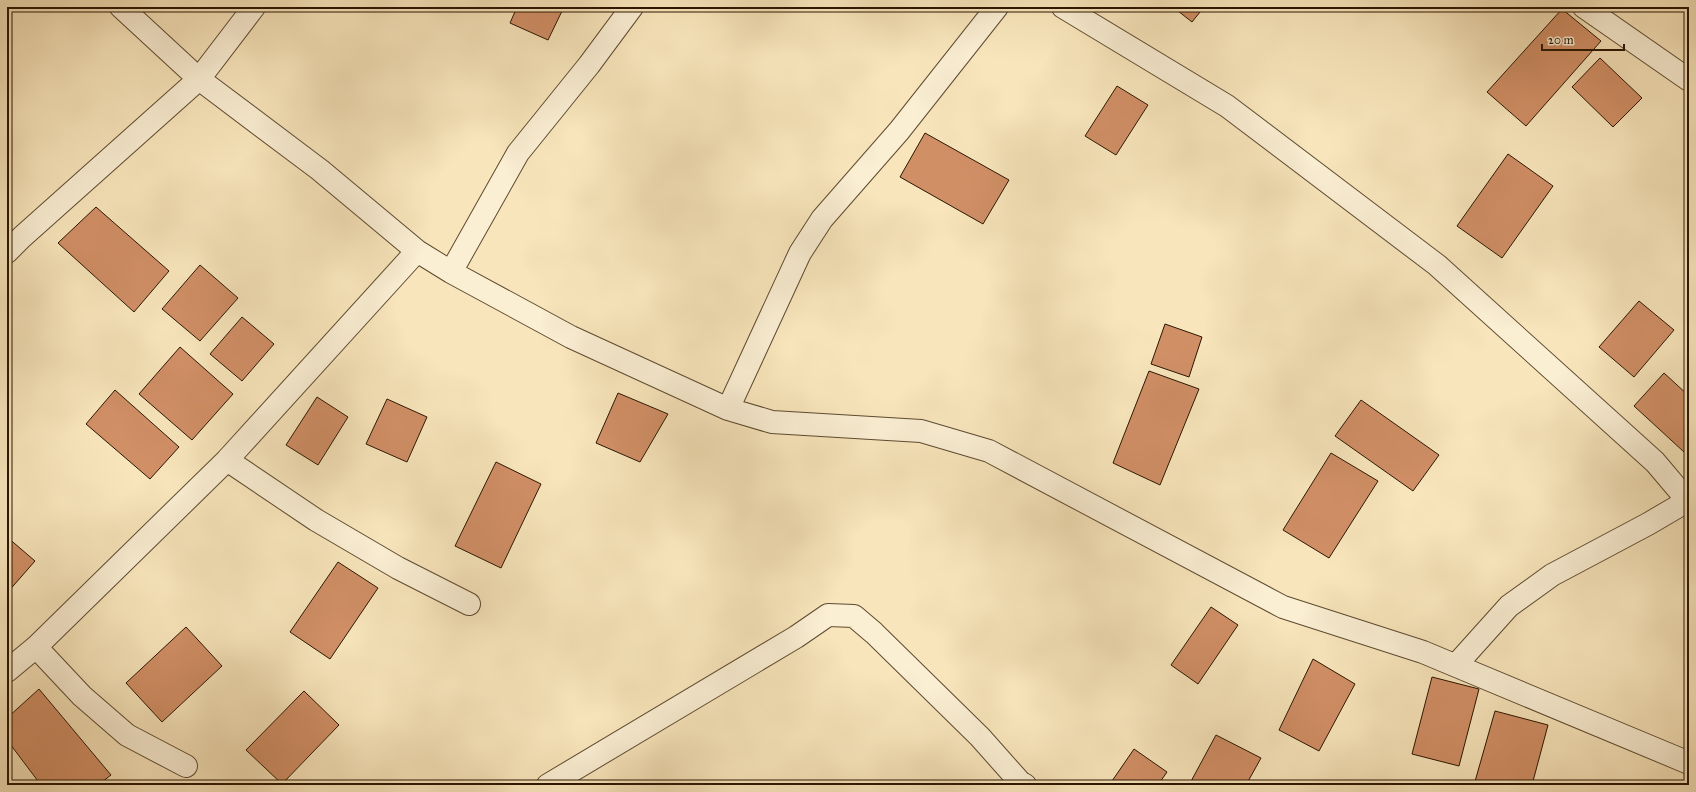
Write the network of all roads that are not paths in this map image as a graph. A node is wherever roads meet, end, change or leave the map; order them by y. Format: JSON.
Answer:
{"nodes":[{"id":1,"x":122,"y":7,"type":"edge"},
{"id":2,"x":254,"y":7,"type":"edge"},
{"id":3,"x":632,"y":7,"type":"edge"},
{"id":4,"x":997,"y":7,"type":"edge"},
{"id":5,"x":1063,"y":7,"type":"edge"},
{"id":6,"x":1584,"y":7,"type":"edge"},
{"id":7,"x":199,"y":79,"type":"junction"},
{"id":8,"x":1689,"y":80,"type":"edge"},
{"id":9,"x":417,"y":251,"type":"junction"},
{"id":10,"x":7,"y":252,"type":"edge"},
{"id":11,"x":451,"y":272,"type":"junction"},
{"id":12,"x":728,"y":409,"type":"junction"},
{"id":13,"x":227,"y":460,"type":"junction"},
{"id":14,"x":1688,"y":501,"type":"edge"},
{"id":15,"x":469,"y":604,"type":"dead end"},
{"id":16,"x":36,"y":647,"type":"junction"},
{"id":17,"x":1456,"y":665,"type":"junction"},
{"id":18,"x":7,"y":671,"type":"edge"},
{"id":19,"x":1689,"y":762,"type":"edge"},
{"id":20,"x":186,"y":766,"type":"dead end"},
{"id":21,"x":548,"y":785,"type":"edge"},
{"id":22,"x":1025,"y":785,"type":"edge"}],
"edges":[{"from":1,"to":7,"type":"street"},
{"from":2,"to":7,"type":"street"},
{"from":3,"to":11,"type":"street"},
{"from":4,"to":12,"type":"street"},
{"from":5,"to":14,"type":"street"},
{"from":6,"to":8,"type":"street"},
{"from":7,"to":9,"type":"street"},
{"from":7,"to":10,"type":"street"},
{"from":9,"to":11,"type":"street"},
{"from":9,"to":13,"type":"street"},
{"from":11,"to":12,"type":"street"},
{"from":12,"to":17,"type":"street"},
{"from":13,"to":15,"type":"street"},
{"from":13,"to":16,"type":"street"},
{"from":14,"to":17,"type":"street"},
{"from":16,"to":18,"type":"street"},
{"from":16,"to":20,"type":"street"},
{"from":17,"to":19,"type":"street"},
{"from":21,"to":22,"type":"street"}]}
